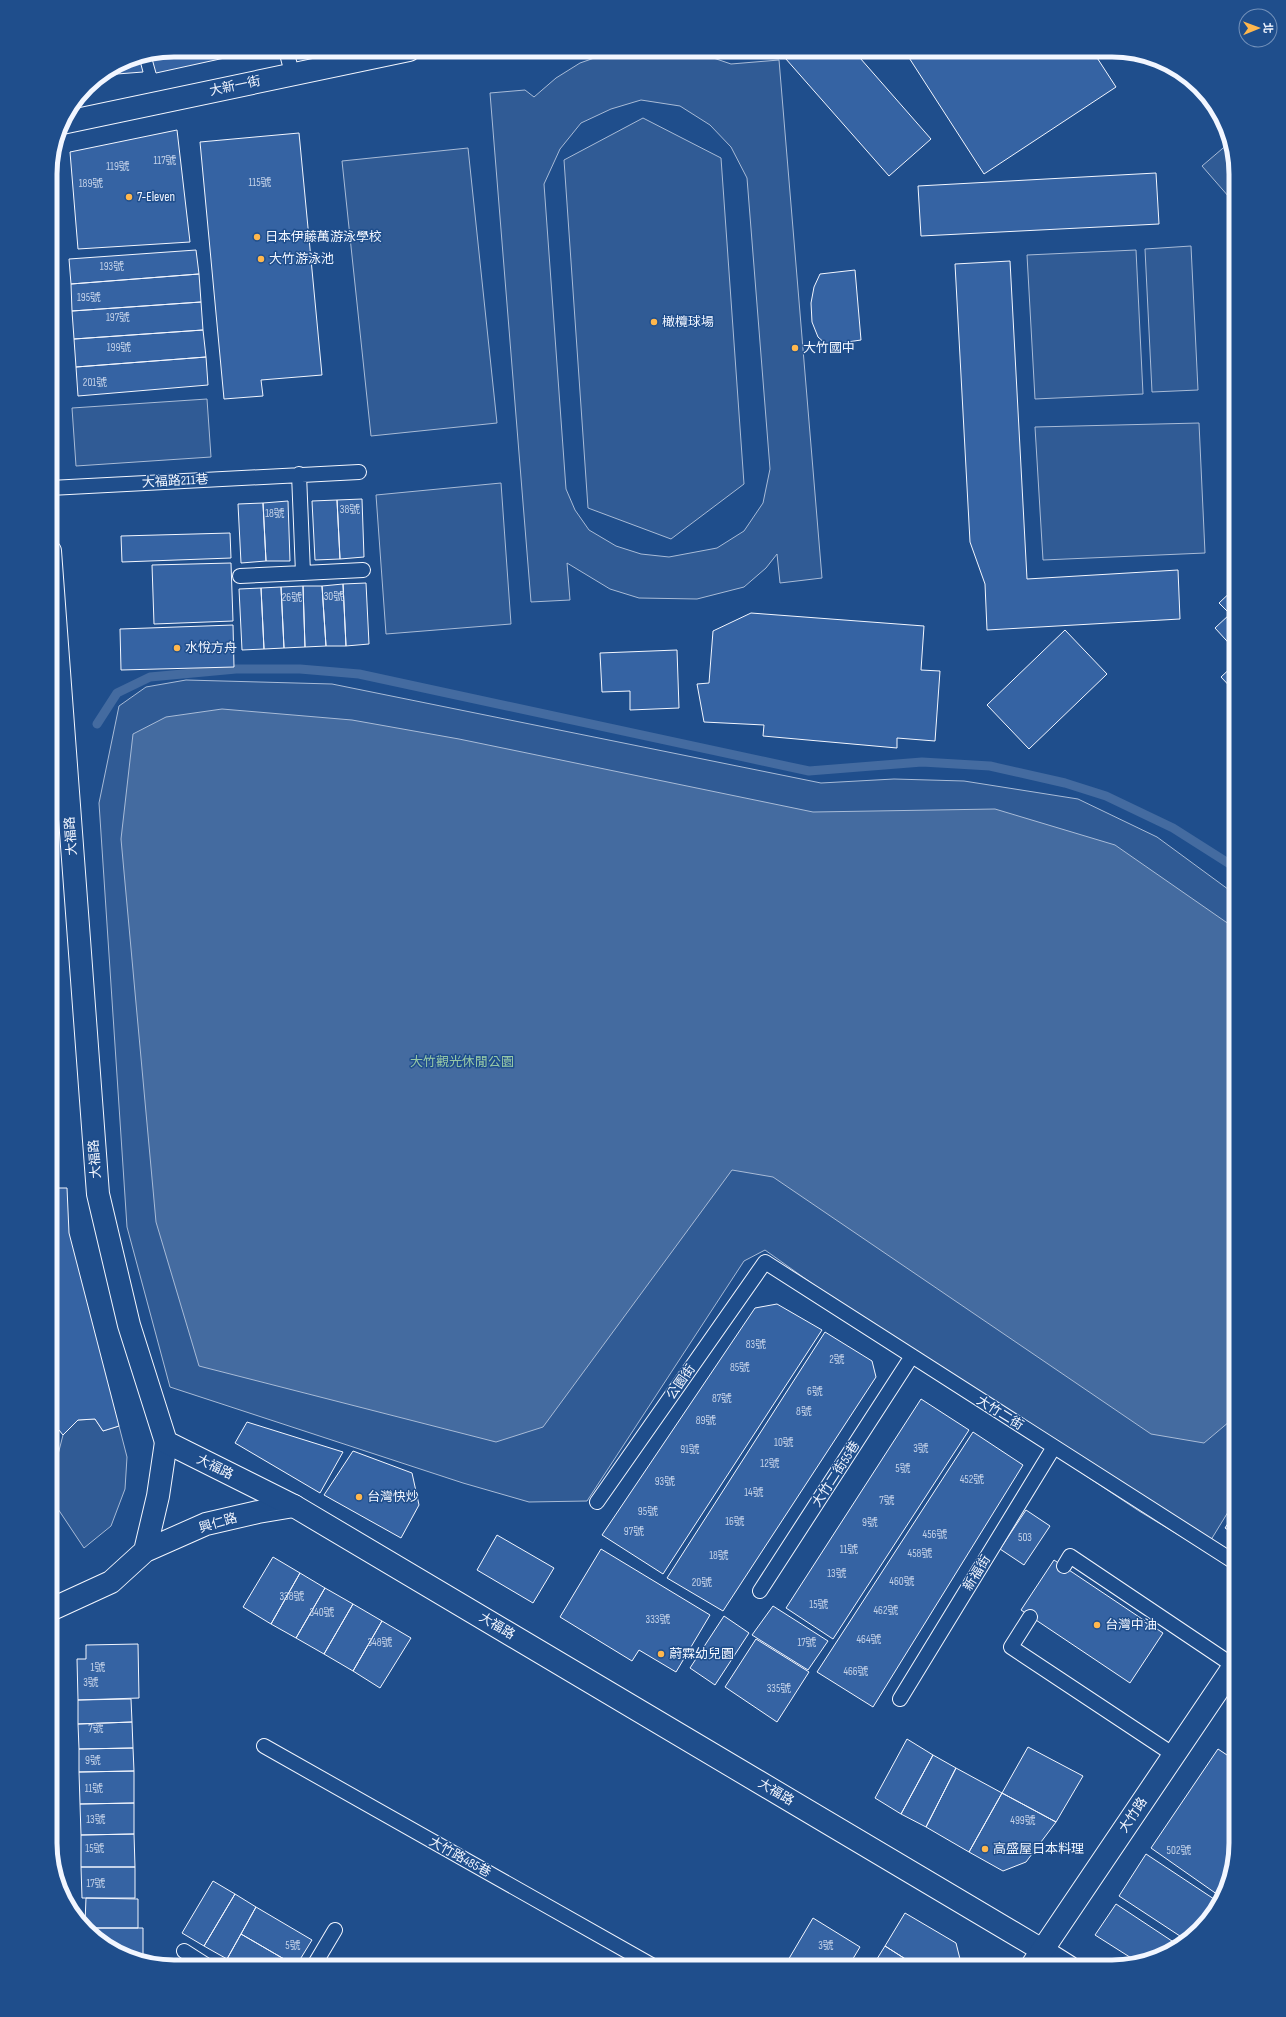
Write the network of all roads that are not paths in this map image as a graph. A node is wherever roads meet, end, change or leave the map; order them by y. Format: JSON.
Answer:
{"nodes":[{"id":1,"x":288,"y":57,"type":"edge"},
{"id":2,"x":373,"y":57,"type":"edge"},
{"id":3,"x":292,"y":73,"type":"junction"},
{"id":4,"x":69,"y":121,"type":"edge"},
{"id":5,"x":360,"y":472,"type":"dead end"},
{"id":6,"x":299,"y":474,"type":"junction"},
{"id":7,"x":57,"y":488,"type":"edge"},
{"id":8,"x":363,"y":570,"type":"dead end"},
{"id":9,"x":303,"y":573,"type":"junction"},
{"id":10,"x":240,"y":576,"type":"dead end"},
{"id":11,"x":57,"y":736,"type":"edge"},
{"id":12,"x":59,"y":789,"type":"edge"},
{"id":13,"x":765,"y":1262,"type":"joint"},
{"id":14,"x":912,"y":1356,"type":"junction"},
{"id":15,"x":166,"y":1442,"type":"junction"},
{"id":16,"x":1054,"y":1447,"type":"junction"},
{"id":17,"x":597,"y":1502,"type":"dead end"},
{"id":18,"x":294,"y":1506,"type":"junction"},
{"id":19,"x":145,"y":1551,"type":"junction"},
{"id":20,"x":1229,"y":1559,"type":"edge"},
{"id":21,"x":1064,"y":1566,"type":"dead end"},
{"id":22,"x":760,"y":1591,"type":"dead end"},
{"id":23,"x":57,"y":1607,"type":"edge"},
{"id":24,"x":1030,"y":1617,"type":"dead end"},
{"id":25,"x":1229,"y":1660,"type":"edge"},
{"id":26,"x":1229,"y":1673,"type":"edge"},
{"id":27,"x":900,"y":1699,"type":"dead end"},
{"id":28,"x":264,"y":1746,"type":"dead end"},
{"id":29,"x":1174,"y":1755,"type":"junction"},
{"id":30,"x":335,"y":1930,"type":"dead end"},
{"id":31,"x":184,"y":1951,"type":"dead end"},
{"id":32,"x":1037,"y":1958,"type":"edge"},
{"id":33,"x":198,"y":1960,"type":"edge"},
{"id":34,"x":317,"y":1960,"type":"edge"},
{"id":35,"x":643,"y":1960,"type":"edge"}],
"edges":[{"from":1,"to":3,"type":"lane"},
{"from":2,"to":3,"type":"street","name":"大新一街"},
{"from":3,"to":4,"type":"street","name":"大新一街"},
{"from":5,"to":6,"type":"lane","name":"大福路211巷"},
{"from":6,"to":7,"type":"lane","name":"大福路211巷"},
{"from":6,"to":9,"type":"lane"},
{"from":8,"to":9,"type":"lane"},
{"from":9,"to":10,"type":"lane"},
{"from":11,"to":12,"type":"street","name":"大福路"},
{"from":12,"to":15,"type":"street","name":"大福路"},
{"from":13,"to":14,"type":"lane","name":"大竹二街"},
{"from":13,"to":17,"type":"lane","name":"公園街"},
{"from":14,"to":16,"type":"lane","name":"大竹二街"},
{"from":14,"to":22,"type":"lane","name":"大竹二街55巷"},
{"from":15,"to":18,"type":"street","name":"大福路"},
{"from":15,"to":19,"type":"street"},
{"from":16,"to":20,"type":"lane","name":"大竹二街"},
{"from":16,"to":27,"type":"lane","name":"新福街"},
{"from":18,"to":19,"type":"street","name":"興仁路"},
{"from":18,"to":32,"type":"street","name":"大福路"},
{"from":19,"to":23,"type":"street","name":"興仁路"},
{"from":21,"to":25,"type":"lane"},
{"from":24,"to":29,"type":"lane"},
{"from":26,"to":29,"type":"street","name":"大竹路"},
{"from":28,"to":35,"type":"lane","name":"大竹路485巷"},
{"from":29,"to":32,"type":"street","name":"大竹路"},
{"from":30,"to":34,"type":"lane"},
{"from":31,"to":33,"type":"lane"}]}
